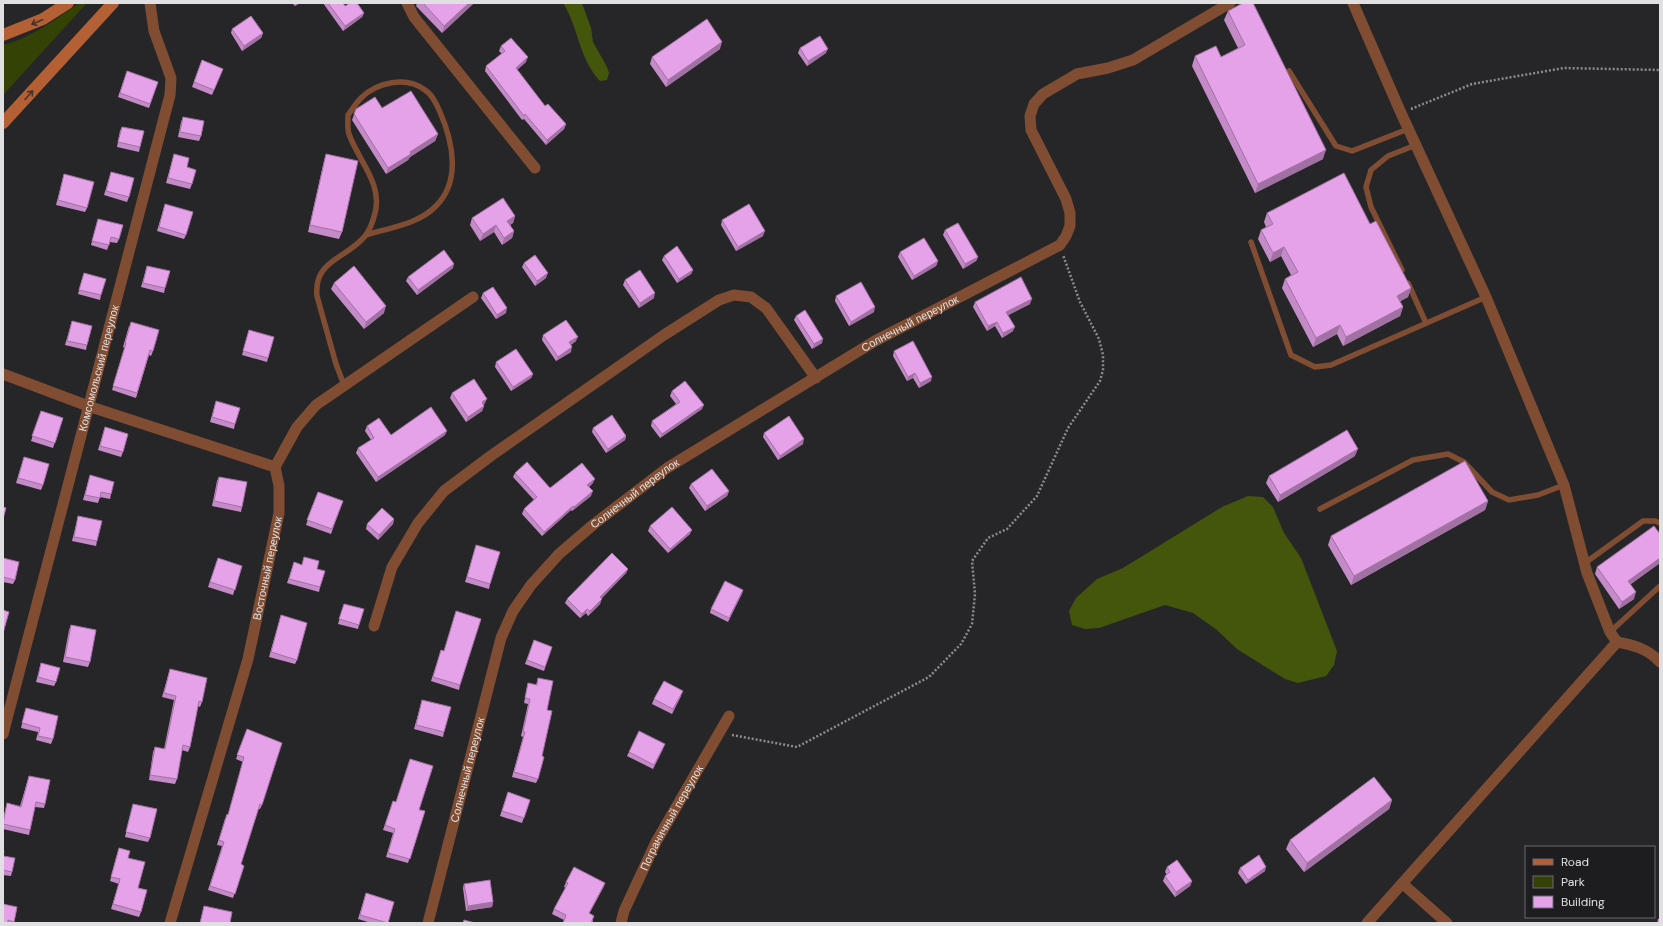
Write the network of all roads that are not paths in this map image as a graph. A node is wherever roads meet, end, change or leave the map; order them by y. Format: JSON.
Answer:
{"nodes":[{"id":1,"x":68,"y":3,"type":"edge"},
{"id":2,"x":113,"y":3,"type":"edge"},
{"id":3,"x":150,"y":3,"type":"edge"},
{"id":4,"x":407,"y":3,"type":"edge"},
{"id":5,"x":1230,"y":3,"type":"edge"},
{"id":6,"x":1353,"y":3,"type":"edge"},
{"id":7,"x":3,"y":35,"type":"edge"},
{"id":8,"x":1289,"y":71,"type":"edge"},
{"id":9,"x":3,"y":123,"type":"edge"},
{"id":10,"x":1408,"y":129,"type":"junction"},
{"id":11,"x":1416,"y":145,"type":"junction"},
{"id":12,"x":535,"y":168,"type":"dead end"},
{"id":13,"x":366,"y":235,"type":"junction"},
{"id":14,"x":1251,"y":242,"type":"dead end"},
{"id":15,"x":473,"y":297,"type":"dead end"},
{"id":16,"x":1486,"y":297,"type":"junction"},
{"id":17,"x":1426,"y":323,"type":"junction"},
{"id":18,"x":3,"y":374,"type":"edge"},
{"id":19,"x":816,"y":378,"type":"junction"},
{"id":20,"x":344,"y":385,"type":"junction"},
{"id":21,"x":88,"y":406,"type":"junction"},
{"id":22,"x":275,"y":467,"type":"junction"},
{"id":23,"x":1564,"y":485,"type":"junction"},
{"id":24,"x":1320,"y":509,"type":"dead end"},
{"id":25,"x":1660,"y":523,"type":"edge"},
{"id":26,"x":1585,"y":563,"type":"junction"},
{"id":27,"x":1660,"y":586,"type":"edge"},
{"id":28,"x":374,"y":626,"type":"dead end"},
{"id":29,"x":1610,"y":632,"type":"junction"},
{"id":30,"x":1617,"y":642,"type":"junction"},
{"id":31,"x":1660,"y":662,"type":"edge"},
{"id":32,"x":729,"y":716,"type":"dead end"},
{"id":33,"x":3,"y":734,"type":"edge"},
{"id":34,"x":1402,"y":884,"type":"junction"},
{"id":35,"x":170,"y":923,"type":"edge"},
{"id":36,"x":428,"y":923,"type":"edge"},
{"id":37,"x":621,"y":923,"type":"edge"},
{"id":38,"x":1366,"y":923,"type":"edge"},
{"id":39,"x":1447,"y":923,"type":"edge"}],
"edges":[{"from":1,"to":7,"type":"main road","one_way":true},
{"from":9,"to":2,"type":"main road","one_way":true},
{"from":3,"to":21,"type":"street","name":"Комсомольский переулок"},
{"from":4,"to":12,"type":"street"},
{"from":5,"to":19,"type":"street","name":"Солнечный переулок"},
{"from":6,"to":10,"type":"street"},
{"from":8,"to":10,"type":"lane"},
{"from":10,"to":11,"type":"street"},
{"from":11,"to":16,"type":"street"},
{"from":11,"to":17,"type":"lane"},
{"from":13,"to":13,"type":"lane"},
{"from":13,"to":20,"type":"lane"},
{"from":14,"to":17,"type":"lane"},
{"from":15,"to":20,"type":"street"},
{"from":16,"to":17,"type":"lane"},
{"from":16,"to":23,"type":"street"},
{"from":18,"to":21,"type":"street"},
{"from":19,"to":28,"type":"street"},
{"from":19,"to":36,"type":"street","name":"Солнечный переулок"},
{"from":20,"to":22,"type":"street"},
{"from":21,"to":22,"type":"street"},
{"from":21,"to":33,"type":"street","name":"Комсомольский переулок"},
{"from":22,"to":35,"type":"street","name":"Восточный переулок"},
{"from":23,"to":24,"type":"lane"},
{"from":23,"to":26,"type":"street"},
{"from":25,"to":26,"type":"lane"},
{"from":26,"to":29,"type":"street"},
{"from":27,"to":29,"type":"lane"},
{"from":29,"to":30,"type":"street"},
{"from":30,"to":31,"type":"street"},
{"from":30,"to":34,"type":"street"},
{"from":32,"to":37,"type":"street","name":"Пограничный переулок"},
{"from":34,"to":38,"type":"street"},
{"from":34,"to":39,"type":"street"}]}
